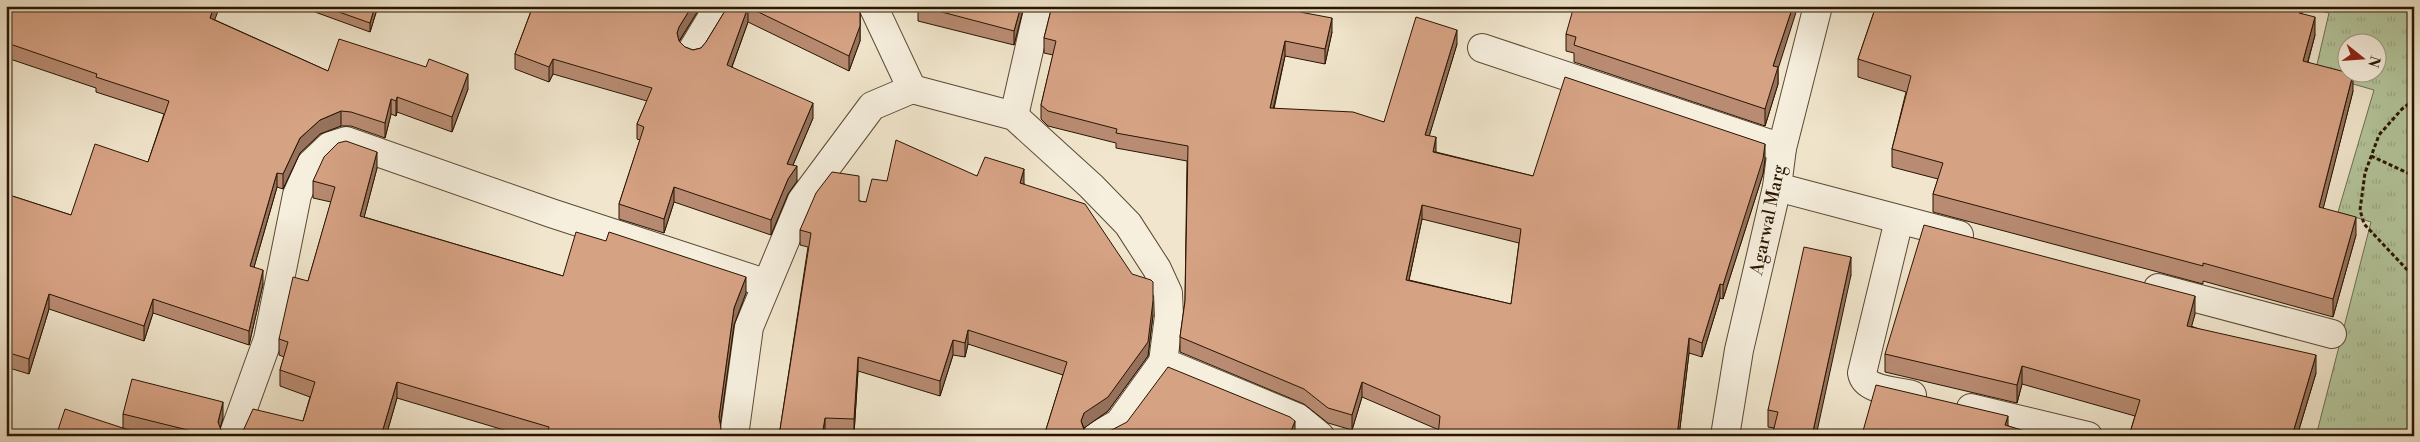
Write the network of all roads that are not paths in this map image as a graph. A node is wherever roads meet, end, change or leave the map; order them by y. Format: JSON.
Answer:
{"nodes":[{"id":1,"x":719,"y":6,"type":"edge"},
{"id":2,"x":873,"y":6,"type":"edge"},
{"id":3,"x":1038,"y":6,"type":"edge"},
{"id":4,"x":1818,"y":6,"type":"edge"},
{"id":5,"x":1482,"y":48,"type":"dead end"},
{"id":6,"x":693,"y":49,"type":"edge"},
{"id":7,"x":912,"y":89,"type":"junction"},
{"id":8,"x":1014,"y":116,"type":"junction"},
{"id":9,"x":1782,"y":148,"type":"junction"},
{"id":10,"x":1777,"y":187,"type":"junction"},
{"id":11,"x":1899,"y":220,"type":"junction"},
{"id":12,"x":1981,"y":241,"type":"edge"},
{"id":13,"x":2132,"y":281,"type":"edge"},
{"id":14,"x":765,"y":284,"type":"junction"},
{"id":15,"x":2332,"y":334,"type":"dead end"},
{"id":16,"x":1163,"y":362,"type":"junction"},
{"id":17,"x":233,"y":436,"type":"edge"},
{"id":18,"x":734,"y":436,"type":"edge"},
{"id":19,"x":1097,"y":436,"type":"edge"},
{"id":20,"x":1320,"y":436,"type":"edge"},
{"id":21,"x":1725,"y":436,"type":"edge"},
{"id":22,"x":2088,"y":436,"type":"edge"}],
"edges":[{"from":1,"to":6,"type":"street"},
{"from":2,"to":7,"type":"street"},
{"from":3,"to":8,"type":"street"},
{"from":4,"to":9,"type":"street","name":"Agarwal Marg"},
{"from":5,"to":9,"type":"street"},
{"from":7,"to":8,"type":"street"},
{"from":7,"to":14,"type":"street"},
{"from":8,"to":16,"type":"street"},
{"from":9,"to":10,"type":"street","name":"Agarwal Marg"},
{"from":10,"to":11,"type":"street"},
{"from":10,"to":21,"type":"street","name":"Agarwal Marg"},
{"from":11,"to":12,"type":"street"},
{"from":11,"to":22,"type":"street"},
{"from":13,"to":15,"type":"street"},
{"from":14,"to":17,"type":"street"},
{"from":14,"to":18,"type":"street"},
{"from":16,"to":19,"type":"street"},
{"from":16,"to":20,"type":"street"}]}
